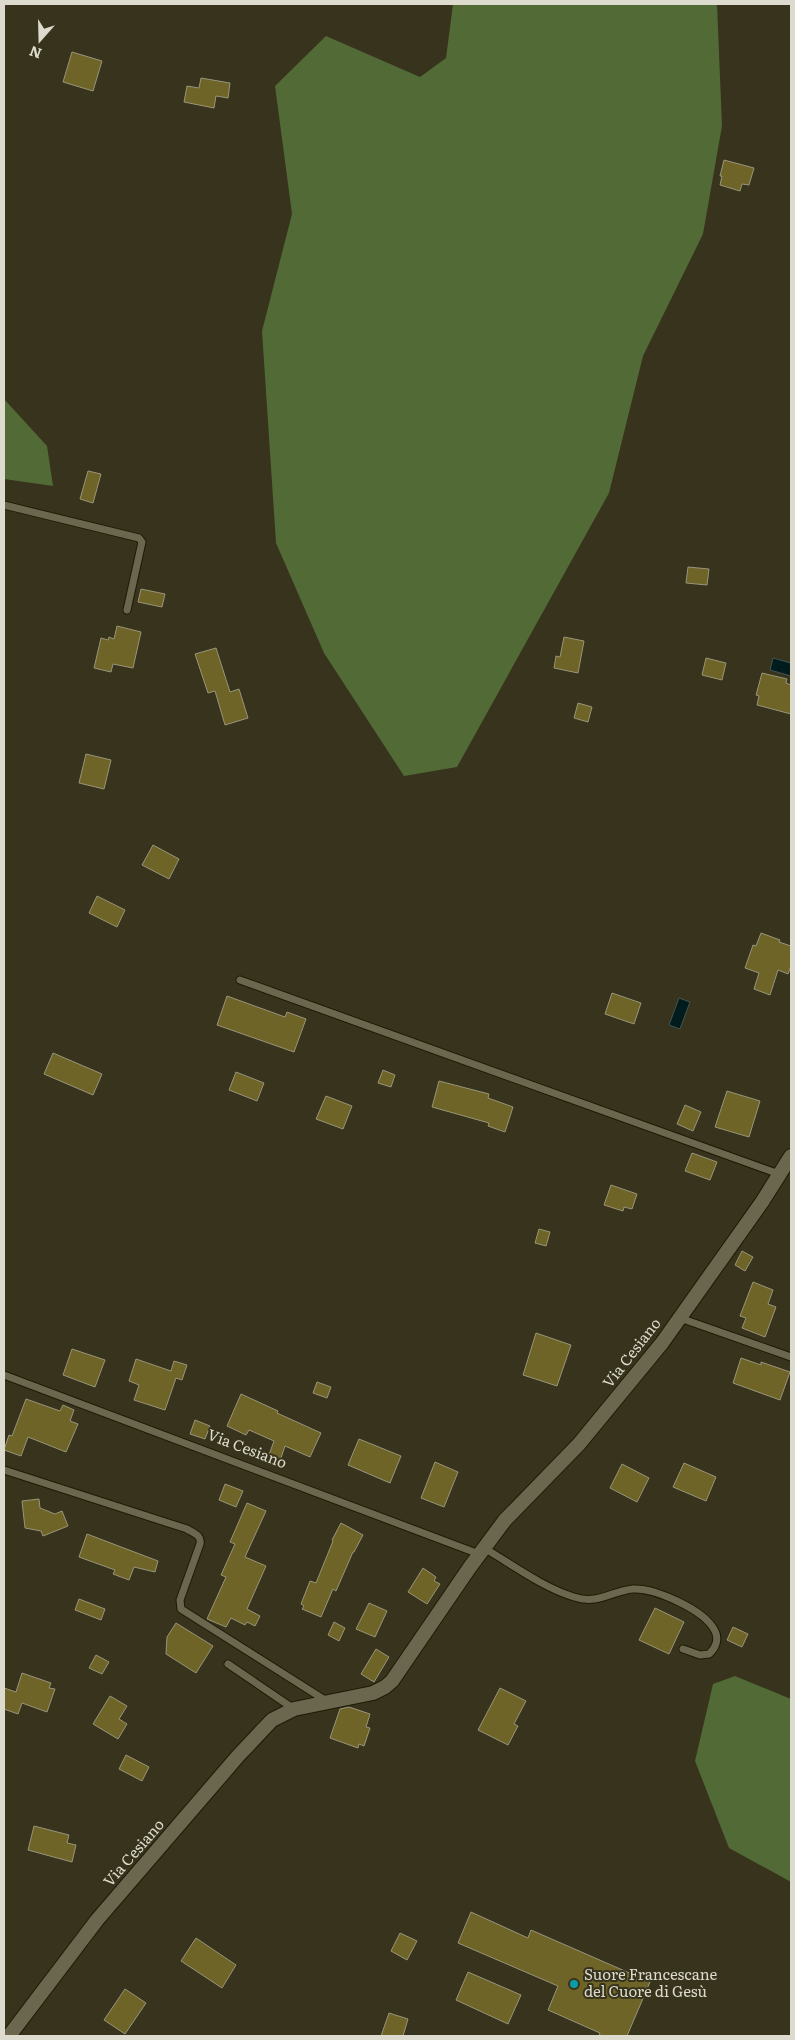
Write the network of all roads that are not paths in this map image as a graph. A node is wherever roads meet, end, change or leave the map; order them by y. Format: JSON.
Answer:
{"nodes":[{"id":1,"x":4,"y":505,"type":"edge"},
{"id":2,"x":127,"y":610,"type":"dead end"},
{"id":3,"x":240,"y":980,"type":"dead end"},
{"id":4,"x":791,"y":1156,"type":"edge"},
{"id":5,"x":779,"y":1174,"type":"junction"},
{"id":6,"x":680,"y":1318,"type":"junction"},
{"id":7,"x":791,"y":1357,"type":"edge"},
{"id":8,"x":4,"y":1374,"type":"edge"},
{"id":9,"x":4,"y":1470,"type":"edge"},
{"id":10,"x":482,"y":1551,"type":"junction"},
{"id":11,"x":683,"y":1649,"type":"dead end"},
{"id":12,"x":228,"y":1664,"type":"dead end"},
{"id":13,"x":328,"y":1702,"type":"junction"},
{"id":14,"x":294,"y":1709,"type":"junction"},
{"id":15,"x":9,"y":2036,"type":"edge"}],
"edges":[{"from":1,"to":2,"type":"lane"},
{"from":3,"to":5,"type":"lane"},
{"from":4,"to":5,"type":"street","name":"Via Cesiano"},
{"from":5,"to":6,"type":"street","name":"Via Cesiano"},
{"from":6,"to":7,"type":"lane"},
{"from":6,"to":10,"type":"street","name":"Via Cesiano"},
{"from":8,"to":10,"type":"lane","name":"Via Cesiano"},
{"from":9,"to":13,"type":"lane"},
{"from":10,"to":11,"type":"lane"},
{"from":10,"to":13,"type":"street","name":"Via Cesiano"},
{"from":12,"to":14,"type":"lane"},
{"from":13,"to":14,"type":"street","name":"Via Cesiano"},
{"from":14,"to":15,"type":"street","name":"Via Cesiano"}]}
